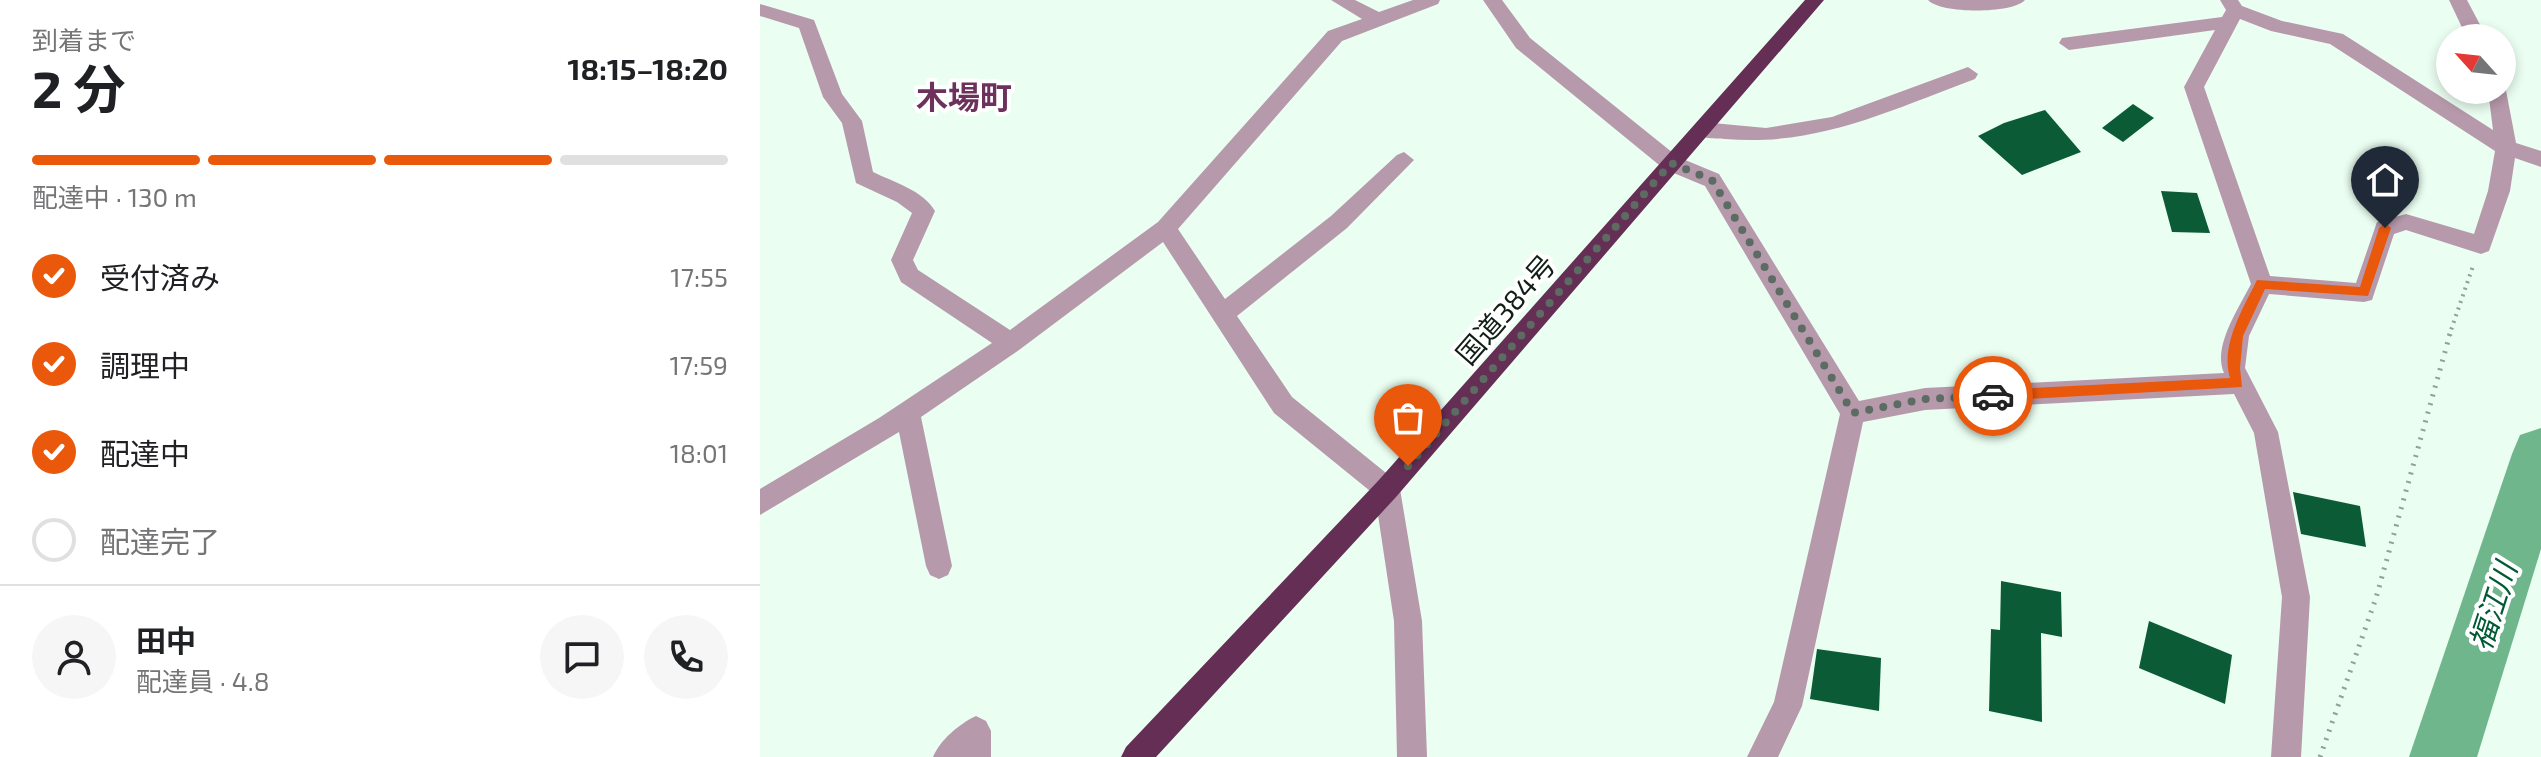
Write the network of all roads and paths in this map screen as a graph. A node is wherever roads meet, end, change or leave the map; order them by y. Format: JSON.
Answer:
{"nodes":[{"id":1,"x":1340,"y":0,"type":"edge"},
{"id":2,"x":1431,"y":0,"type":"edge"},
{"id":3,"x":1492,"y":0,"type":"edge"},
{"id":4,"x":1815,"y":0,"type":"edge"},
{"id":5,"x":1937,"y":0,"type":"edge"},
{"id":6,"x":2016,"y":0,"type":"edge"},
{"id":7,"x":2460,"y":4,"type":"edge"},
{"id":8,"x":760,"y":10,"type":"edge"},
{"id":9,"x":2231,"y":11,"type":"edge"},
{"id":10,"x":1379,"y":20,"type":"junction"},
{"id":11,"x":2470,"y":24,"type":"edge"},
{"id":12,"x":2069,"y":43,"type":"dead end"},
{"id":13,"x":1968,"y":74,"type":"dead end"},
{"id":14,"x":2500,"y":104,"type":"edge"},
{"id":15,"x":1702,"y":129,"type":"junction"},
{"id":16,"x":2506,"y":148,"type":"junction"},
{"id":17,"x":2541,"y":159,"type":"edge"},
{"id":18,"x":1404,"y":160,"type":"dead end"},
{"id":19,"x":1671,"y":163,"type":"junction"},
{"id":20,"x":1166,"y":228,"type":"junction"},
{"id":21,"x":2481,"y":245,"type":"junction"},
{"id":22,"x":2262,"y":284,"type":"junction"},
{"id":23,"x":1223,"y":314,"type":"junction"},
{"id":24,"x":1011,"y":343,"type":"junction"},
{"id":25,"x":2238,"y":383,"type":"junction"},
{"id":26,"x":908,"y":413,"type":"junction"},
{"id":27,"x":1853,"y":413,"type":"junction"},
{"id":28,"x":1387,"y":489,"type":"junction"},
{"id":29,"x":760,"y":503,"type":"edge"},
{"id":30,"x":939,"y":566,"type":"dead end"},
{"id":31,"x":948,"y":757,"type":"edge"},
{"id":32,"x":976,"y":757,"type":"edge"},
{"id":33,"x":1136,"y":757,"type":"edge"},
{"id":34,"x":1412,"y":757,"type":"edge"},
{"id":35,"x":1762,"y":757,"type":"edge"},
{"id":36,"x":2286,"y":757,"type":"edge"},
{"id":37,"x":2320,"y":757,"type":"edge"}],
"edges":[{"from":1,"to":10,"type":"street"},
{"from":2,"to":10,"type":"street"},
{"from":3,"to":19,"type":"street"},
{"from":4,"to":15,"type":"highway","name":"国道384号"},
{"from":5,"to":6,"type":"street"},
{"from":7,"to":11,"type":"street"},
{"from":8,"to":24,"type":"street"},
{"from":9,"to":12,"type":"street"},
{"from":9,"to":16,"type":"street"},
{"from":9,"to":22,"type":"street"},
{"from":10,"to":20,"type":"street"},
{"from":13,"to":15,"type":"street"},
{"from":14,"to":16,"type":"street"},
{"from":15,"to":19,"type":"highway","name":"国道384号"},
{"from":16,"to":17,"type":"street"},
{"from":16,"to":21,"type":"street"},
{"from":18,"to":23,"type":"street"},
{"from":19,"to":27,"type":"street"},
{"from":19,"to":28,"type":"highway","name":"国道384号"},
{"from":20,"to":23,"type":"street"},
{"from":20,"to":24,"type":"street"},
{"from":21,"to":22,"type":"street"},
{"from":21,"to":37,"type":"path"},
{"from":22,"to":25,"type":"street"},
{"from":23,"to":28,"type":"street"},
{"from":24,"to":26,"type":"street"},
{"from":25,"to":27,"type":"street"},
{"from":25,"to":36,"type":"street"},
{"from":26,"to":29,"type":"street"},
{"from":26,"to":30,"type":"street"},
{"from":27,"to":35,"type":"street"},
{"from":28,"to":33,"type":"highway","name":"国道384号"},
{"from":28,"to":34,"type":"street"},
{"from":31,"to":32,"type":"street"}]}
